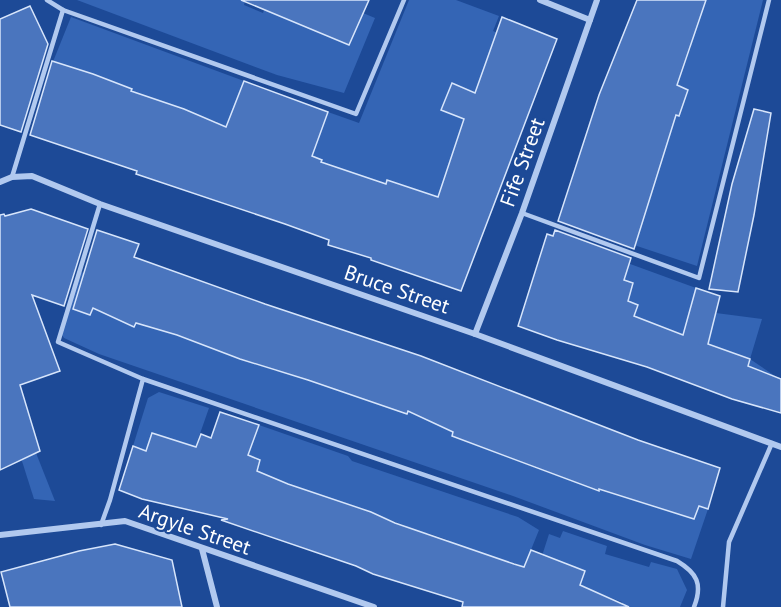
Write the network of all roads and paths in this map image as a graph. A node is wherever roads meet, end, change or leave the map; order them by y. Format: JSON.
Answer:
{"nodes":[{"id":1,"x":47,"y":0,"type":"edge"},
{"id":2,"x":404,"y":0,"type":"edge"},
{"id":3,"x":540,"y":0,"type":"edge"},
{"id":4,"x":597,"y":0,"type":"edge"},
{"id":5,"x":769,"y":0,"type":"edge"},
{"id":6,"x":63,"y":10,"type":"junction"},
{"id":7,"x":590,"y":20,"type":"junction"},
{"id":8,"x":12,"y":177,"type":"junction"},
{"id":9,"x":0,"y":182,"type":"edge"},
{"id":10,"x":100,"y":204,"type":"junction"},
{"id":11,"x":522,"y":213,"type":"junction"},
{"id":12,"x":475,"y":334,"type":"junction"},
{"id":13,"x":143,"y":379,"type":"junction"},
{"id":14,"x":772,"y":443,"type":"junction"},
{"id":15,"x":781,"y":447,"type":"edge"},
{"id":16,"x":102,"y":525,"type":"junction"},
{"id":17,"x":0,"y":535,"type":"edge"},
{"id":18,"x":202,"y":549,"type":"junction"},
{"id":19,"x":217,"y":607,"type":"edge"},
{"id":20,"x":374,"y":607,"type":"edge"},
{"id":21,"x":694,"y":607,"type":"edge"},
{"id":22,"x":723,"y":607,"type":"edge"}],
"edges":[{"from":1,"to":6,"type":"lane"},
{"from":2,"to":6,"type":"lane"},
{"from":3,"to":7,"type":"street"},
{"from":4,"to":7,"type":"street","name":"Fife Street"},
{"from":5,"to":11,"type":"lane"},
{"from":6,"to":8,"type":"lane"},
{"from":7,"to":11,"type":"street","name":"Fife Street"},
{"from":8,"to":9,"type":"street","name":"Bruce Street"},
{"from":8,"to":10,"type":"street","name":"Bruce Street"},
{"from":10,"to":12,"type":"street","name":"Bruce Street"},
{"from":10,"to":13,"type":"lane"},
{"from":11,"to":12,"type":"street","name":"Fife Street"},
{"from":12,"to":14,"type":"street","name":"Bruce Street"},
{"from":13,"to":16,"type":"lane"},
{"from":13,"to":21,"type":"lane"},
{"from":14,"to":15,"type":"street","name":"Bruce Street"},
{"from":14,"to":22,"type":"lane"},
{"from":16,"to":17,"type":"street","name":"Argyle Street"},
{"from":16,"to":18,"type":"street","name":"Argyle Street"},
{"from":18,"to":19,"type":"street"},
{"from":18,"to":20,"type":"street","name":"Argyle Street"}]}
